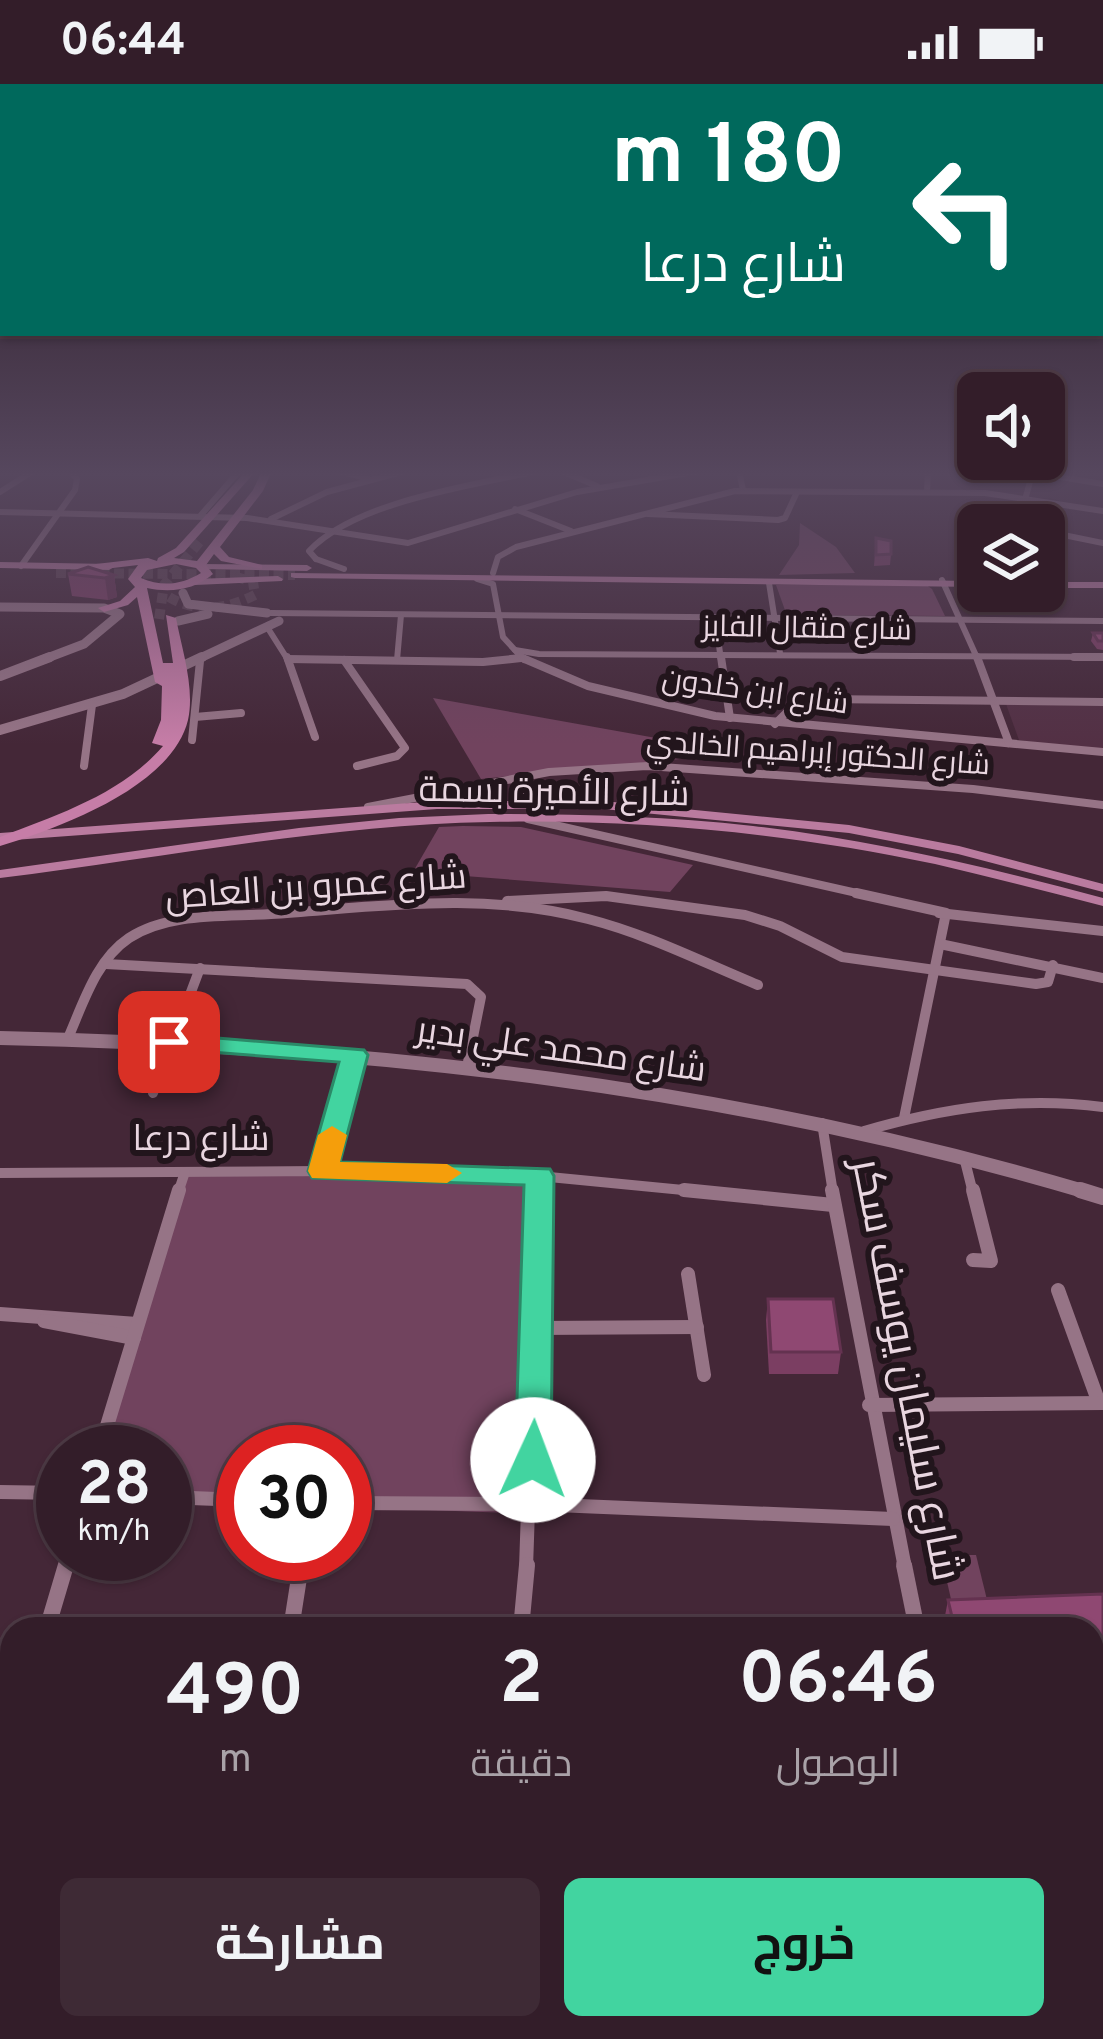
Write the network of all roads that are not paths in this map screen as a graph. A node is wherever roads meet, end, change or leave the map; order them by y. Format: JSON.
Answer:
{"nodes":[{"id":1,"x":24,"y":562,"type":"edge"},
{"id":2,"x":141,"y":562,"type":"edge"},
{"id":3,"x":157,"y":562,"type":"tunnel mouth"},
{"id":4,"x":236,"y":562,"type":"edge"},
{"id":5,"x":306,"y":562,"type":"edge"},
{"id":6,"x":495,"y":562,"type":"edge"},
{"id":7,"x":154,"y":564,"type":"junction"},
{"id":8,"x":201,"y":565,"type":"junction"},
{"id":9,"x":21,"y":566,"type":"junction"},
{"id":10,"x":258,"y":567,"type":"junction"},
{"id":11,"x":304,"y":569,"type":"junction"},
{"id":12,"x":0,"y":570,"type":"edge"},
{"id":13,"x":100,"y":571,"type":"junction"},
{"id":14,"x":59,"y":572,"type":"tunnel mouth"},
{"id":15,"x":243,"y":573,"type":"junction"},
{"id":16,"x":493,"y":573,"type":"junction"},
{"id":17,"x":464,"y":575,"type":"junction"},
{"id":18,"x":437,"y":576,"type":"junction"},
{"id":19,"x":942,"y":582,"type":"junction"},
{"id":20,"x":957,"y":582,"type":"edge"},
{"id":21,"x":769,"y":583,"type":"junction"},
{"id":22,"x":1065,"y":583,"type":"edge"},
{"id":23,"x":1103,"y":584,"type":"edge"},
{"id":24,"x":187,"y":589,"type":"junction"},
{"id":25,"x":140,"y":590,"type":"junction"},
{"id":26,"x":0,"y":607,"type":"edge"},
{"id":27,"x":104,"y":608,"type":"junction"},
{"id":28,"x":401,"y":615,"type":"junction"},
{"id":29,"x":475,"y":615,"type":"junction"},
{"id":30,"x":496,"y":615,"type":"junction"},
{"id":31,"x":716,"y":617,"type":"junction"},
{"id":32,"x":773,"y":617,"type":"junction"},
{"id":33,"x":169,"y":620,"type":"junction"},
{"id":34,"x":269,"y":620,"type":"junction"},
{"id":35,"x":957,"y":620,"type":"junction"},
{"id":36,"x":1103,"y":621,"type":"edge"},
{"id":37,"x":512,"y":650,"type":"junction"},
{"id":38,"x":721,"y":653,"type":"junction"},
{"id":39,"x":781,"y":653,"type":"junction"},
{"id":40,"x":975,"y":656,"type":"junction"},
{"id":41,"x":1103,"y":657,"type":"edge"},
{"id":42,"x":288,"y":658,"type":"junction"},
{"id":43,"x":521,"y":658,"type":"junction"},
{"id":44,"x":344,"y":660,"type":"junction"},
{"id":45,"x":397,"y":660,"type":"junction"},
{"id":46,"x":195,"y":663,"type":"junction"},
{"id":47,"x":1,"y":675,"type":"edge"},
{"id":48,"x":175,"y":695,"type":"junction"},
{"id":49,"x":997,"y":701,"type":"junction"},
{"id":50,"x":1103,"y":702,"type":"edge"},
{"id":51,"x":92,"y":705,"type":"junction"},
{"id":52,"x":241,"y":713,"type":"dead end"},
{"id":53,"x":195,"y":717,"type":"junction"},
{"id":54,"x":730,"y":718,"type":"junction"},
{"id":55,"x":775,"y":724,"type":"junction"},
{"id":56,"x":0,"y":730,"type":"edge"},
{"id":57,"x":178,"y":735,"type":"junction"},
{"id":58,"x":315,"y":736,"type":"dead end"},
{"id":59,"x":1009,"y":743,"type":"junction"},
{"id":60,"x":1103,"y":752,"type":"edge"},
{"id":61,"x":84,"y":766,"type":"dead end"},
{"id":62,"x":357,"y":766,"type":"dead end"},
{"id":63,"x":530,"y":776,"type":"junction"},
{"id":64,"x":1103,"y":805,"type":"edge"},
{"id":65,"x":529,"y":811,"type":"junction"},
{"id":66,"x":342,"y":812,"type":"junction"},
{"id":67,"x":0,"y":838,"type":"edge"},
{"id":68,"x":5,"y":873,"type":"edge"},
{"id":69,"x":1103,"y":887,"type":"edge"},
{"id":70,"x":1103,"y":902,"type":"edge"},
{"id":71,"x":493,"y":904,"type":"junction"},
{"id":72,"x":898,"y":910,"type":"dead end"},
{"id":73,"x":946,"y":913,"type":"junction"},
{"id":74,"x":1103,"y":931,"type":"edge"},
{"id":75,"x":940,"y":944,"type":"junction"},
{"id":76,"x":106,"y":964,"type":"junction"},
{"id":77,"x":1052,"y":965,"type":"junction"},
{"id":78,"x":200,"y":968,"type":"junction"},
{"id":79,"x":934,"y":970,"type":"junction"},
{"id":80,"x":1103,"y":978,"type":"edge"},
{"id":81,"x":758,"y":985,"type":"dead end"},
{"id":82,"x":0,"y":1038,"type":"edge"},
{"id":83,"x":68,"y":1038,"type":"junction"},
{"id":84,"x":169,"y":1042,"type":"junction"},
{"id":85,"x":355,"y":1055,"type":"junction"},
{"id":86,"x":467,"y":1067,"type":"junction"},
{"id":87,"x":153,"y":1093,"type":"dead end"},
{"id":88,"x":1103,"y":1107,"type":"edge"},
{"id":89,"x":904,"y":1118,"type":"junction"},
{"id":90,"x":822,"y":1124,"type":"junction"},
{"id":91,"x":864,"y":1131,"type":"junction"},
{"id":92,"x":963,"y":1154,"type":"junction"},
{"id":93,"x":322,"y":1171,"type":"junction"},
{"id":94,"x":0,"y":1172,"type":"edge"},
{"id":95,"x":185,"y":1172,"type":"junction"},
{"id":96,"x":539,"y":1176,"type":"junction"},
{"id":97,"x":1103,"y":1197,"type":"edge"},
{"id":98,"x":832,"y":1205,"type":"junction"},
{"id":99,"x":973,"y":1260,"type":"dead end"},
{"id":100,"x":688,"y":1274,"type":"dead end"},
{"id":101,"x":1058,"y":1290,"type":"dead end"},
{"id":102,"x":0,"y":1314,"type":"edge"},
{"id":103,"x":697,"y":1327,"type":"junction"},
{"id":104,"x":537,"y":1328,"type":"junction"},
{"id":105,"x":135,"y":1331,"type":"junction"},
{"id":106,"x":704,"y":1375,"type":"dead end"},
{"id":107,"x":1101,"y":1403,"type":"edge"},
{"id":108,"x":869,"y":1405,"type":"junction"},
{"id":109,"x":107,"y":1425,"type":"edge"},
{"id":110,"x":0,"y":1492,"type":"edge"},
{"id":111,"x":36,"y":1493,"type":"edge"},
{"id":112,"x":372,"y":1503,"type":"edge"},
{"id":113,"x":532,"y":1504,"type":"junction"},
{"id":114,"x":893,"y":1519,"type":"junction"},
{"id":115,"x":61,"y":1581,"type":"edge"},
{"id":116,"x":299,"y":1581,"type":"edge"},
{"id":117,"x":51,"y":1617,"type":"edge"},
{"id":118,"x":293,"y":1617,"type":"edge"},
{"id":119,"x":522,"y":1617,"type":"edge"},
{"id":120,"x":914,"y":1617,"type":"edge"}],
"edges":[{"from":1,"to":9,"type":"street"},
{"from":2,"to":13,"type":"highway"},
{"from":3,"to":7,"type":"highway"},
{"from":4,"to":10,"type":"highway"},
{"from":5,"to":11,"type":"street"},
{"from":6,"to":16,"type":"street"},
{"from":7,"to":8,"type":"highway"},
{"from":7,"to":13,"type":"main road"},
{"from":7,"to":25,"type":"highway"},
{"from":8,"to":15,"type":"main road"},
{"from":8,"to":24,"type":"highway"},
{"from":9,"to":12,"type":"main road"},
{"from":9,"to":13,"type":"main road"},
{"from":10,"to":11,"type":"main road"},
{"from":10,"to":15,"type":"main road"},
{"from":11,"to":17,"type":"main road"},
{"from":11,"to":17,"type":"main road"},
{"from":11,"to":18,"type":"main road"},
{"from":12,"to":13,"type":"main road"},
{"from":12,"to":14,"type":"main road"},
{"from":13,"to":25,"type":"main road"},
{"from":15,"to":18,"type":"main road"},
{"from":15,"to":24,"type":"main road"},
{"from":16,"to":17,"type":"main road"},
{"from":16,"to":19,"type":"main road"},
{"from":17,"to":18,"type":"main road"},
{"from":17,"to":21,"type":"main road"},
{"from":17,"to":30,"type":"street","name":"شارع ابن خلدون"},
{"from":19,"to":20,"type":"main road"},
{"from":19,"to":21,"type":"main road"},
{"from":19,"to":35,"type":"street"},
{"from":21,"to":32,"type":"street"},
{"from":22,"to":23,"type":"main road"},
{"from":24,"to":25,"type":"highway"},
{"from":24,"to":25,"type":"highway"},
{"from":24,"to":33,"type":"highway"},
{"from":24,"to":34,"type":"street"},
{"from":25,"to":27,"type":"highway"},
{"from":25,"to":48,"type":"highway"},
{"from":26,"to":27,"type":"street"},
{"from":27,"to":47,"type":"street"},
{"from":28,"to":29,"type":"street"},
{"from":28,"to":34,"type":"street"},
{"from":28,"to":45,"type":"street"},
{"from":29,"to":30,"type":"street"},
{"from":29,"to":30,"type":"street"},
{"from":30,"to":31,"type":"street"},
{"from":30,"to":37,"type":"street","name":"شارع ابن خلدون"},
{"from":31,"to":32,"type":"street"},
{"from":31,"to":38,"type":"street"},
{"from":32,"to":35,"type":"street"},
{"from":32,"to":39,"type":"street"},
{"from":33,"to":34,"type":"street"},
{"from":33,"to":48,"type":"highway"},
{"from":34,"to":42,"type":"street"},
{"from":34,"to":46,"type":"street"},
{"from":35,"to":36,"type":"street"},
{"from":35,"to":40,"type":"street"},
{"from":37,"to":38,"type":"street","name":"شارع مثقال الفايز"},
{"from":37,"to":43,"type":"street","name":"شارع ابن خلدون"},
{"from":38,"to":39,"type":"street","name":"شارع مثقال الفايز"},
{"from":38,"to":54,"type":"street"},
{"from":39,"to":40,"type":"street","name":"شارع مثقال الفايز"},
{"from":40,"to":41,"type":"street","name":"شارع مثقال الفايز"},
{"from":40,"to":49,"type":"street"},
{"from":42,"to":44,"type":"street"},
{"from":42,"to":58,"type":"street"},
{"from":43,"to":45,"type":"street"},
{"from":43,"to":54,"type":"street","name":"شارع ابن خلدون"},
{"from":44,"to":45,"type":"street"},
{"from":44,"to":62,"type":"street"},
{"from":46,"to":51,"type":"street"},
{"from":46,"to":53,"type":"street"},
{"from":48,"to":57,"type":"highway"},
{"from":49,"to":50,"type":"street"},
{"from":49,"to":55,"type":"street"},
{"from":49,"to":59,"type":"street"},
{"from":51,"to":56,"type":"street"},
{"from":51,"to":61,"type":"street"},
{"from":52,"to":53,"type":"street"},
{"from":53,"to":57,"type":"street"},
{"from":54,"to":55,"type":"street","name":"شارع ابن خلدون"},
{"from":55,"to":59,"type":"street","name":"شارع ابن خلدون"},
{"from":57,"to":67,"type":"highway"},
{"from":59,"to":60,"type":"street","name":"شارع ابن خلدون"},
{"from":63,"to":64,"type":"street","name":"شارع الدكتور إبراهيم الخالدي"},
{"from":63,"to":65,"type":"street"},
{"from":63,"to":66,"type":"street","name":"شارع الدكتور إبراهيم الخالدي"},
{"from":65,"to":66,"type":"main road","name":"شارع الأميرة بسمة"},
{"from":65,"to":68,"type":"main road","name":"شارع الأميرة بسمة"},
{"from":65,"to":69,"type":"main road","name":"شارع الأميرة بسمة"},
{"from":65,"to":70,"type":"main road","name":"شارع الأميرة بسمة"},
{"from":65,"to":73,"type":"street"},
{"from":66,"to":67,"type":"main road","name":"شارع الأميرة بسمة"},
{"from":67,"to":68,"type":"main road"},
{"from":71,"to":76,"type":"street","name":"شارع عمرو بن العاص"},
{"from":71,"to":79,"type":"street"},
{"from":71,"to":81,"type":"street","name":"شارع عمرو بن العاص"},
{"from":72,"to":73,"type":"street"},
{"from":73,"to":74,"type":"street"},
{"from":73,"to":75,"type":"street"},
{"from":75,"to":77,"type":"street"},
{"from":75,"to":79,"type":"street"},
{"from":76,"to":78,"type":"street"},
{"from":76,"to":83,"type":"street","name":"شارع عمرو بن العاص"},
{"from":77,"to":79,"type":"street"},
{"from":77,"to":80,"type":"street"},
{"from":78,"to":84,"type":"street"},
{"from":78,"to":86,"type":"street"},
{"from":79,"to":89,"type":"street"},
{"from":82,"to":83,"type":"street","name":"شارع محمد علي بدير"},
{"from":83,"to":84,"type":"street","name":"شارع محمد علي بدير"},
{"from":84,"to":85,"type":"street","name":"شارع محمد علي بدير"},
{"from":84,"to":87,"type":"street"},
{"from":85,"to":86,"type":"street","name":"شارع محمد علي بدير"},
{"from":85,"to":93,"type":"street"},
{"from":86,"to":90,"type":"street","name":"شارع محمد علي بدير"},
{"from":88,"to":89,"type":"street"},
{"from":89,"to":91,"type":"street"},
{"from":90,"to":91,"type":"street","name":"شارع محمد علي بدير"},
{"from":90,"to":98,"type":"street","name":"شارع سليمان يوسف سكر"},
{"from":91,"to":92,"type":"street","name":"شارع محمد علي بدير"},
{"from":92,"to":97,"type":"street","name":"شارع محمد علي بدير"},
{"from":92,"to":99,"type":"street"},
{"from":93,"to":95,"type":"street","name":"شارع درعا"},
{"from":93,"to":96,"type":"street","name":"شارع درعا"},
{"from":94,"to":95,"type":"street","name":"شارع درعا"},
{"from":95,"to":105,"type":"street"},
{"from":96,"to":98,"type":"street","name":"شارع درعا"},
{"from":96,"to":104,"type":"street"},
{"from":98,"to":108,"type":"street","name":"شارع سليمان يوسف سكر"},
{"from":100,"to":103,"type":"street"},
{"from":101,"to":107,"type":"street"},
{"from":102,"to":105,"type":"street"},
{"from":103,"to":104,"type":"street"},
{"from":103,"to":106,"type":"street"},
{"from":104,"to":113,"type":"street"},
{"from":105,"to":109,"type":"street"},
{"from":107,"to":108,"type":"street"},
{"from":108,"to":114,"type":"street","name":"شارع سليمان يوسف سكر"},
{"from":110,"to":111,"type":"street"},
{"from":112,"to":113,"type":"street"},
{"from":113,"to":114,"type":"street"},
{"from":113,"to":119,"type":"street"},
{"from":114,"to":120,"type":"street","name":"شارع سليمان يوسف سكر"},
{"from":115,"to":117,"type":"street"},
{"from":116,"to":118,"type":"street"}]}
